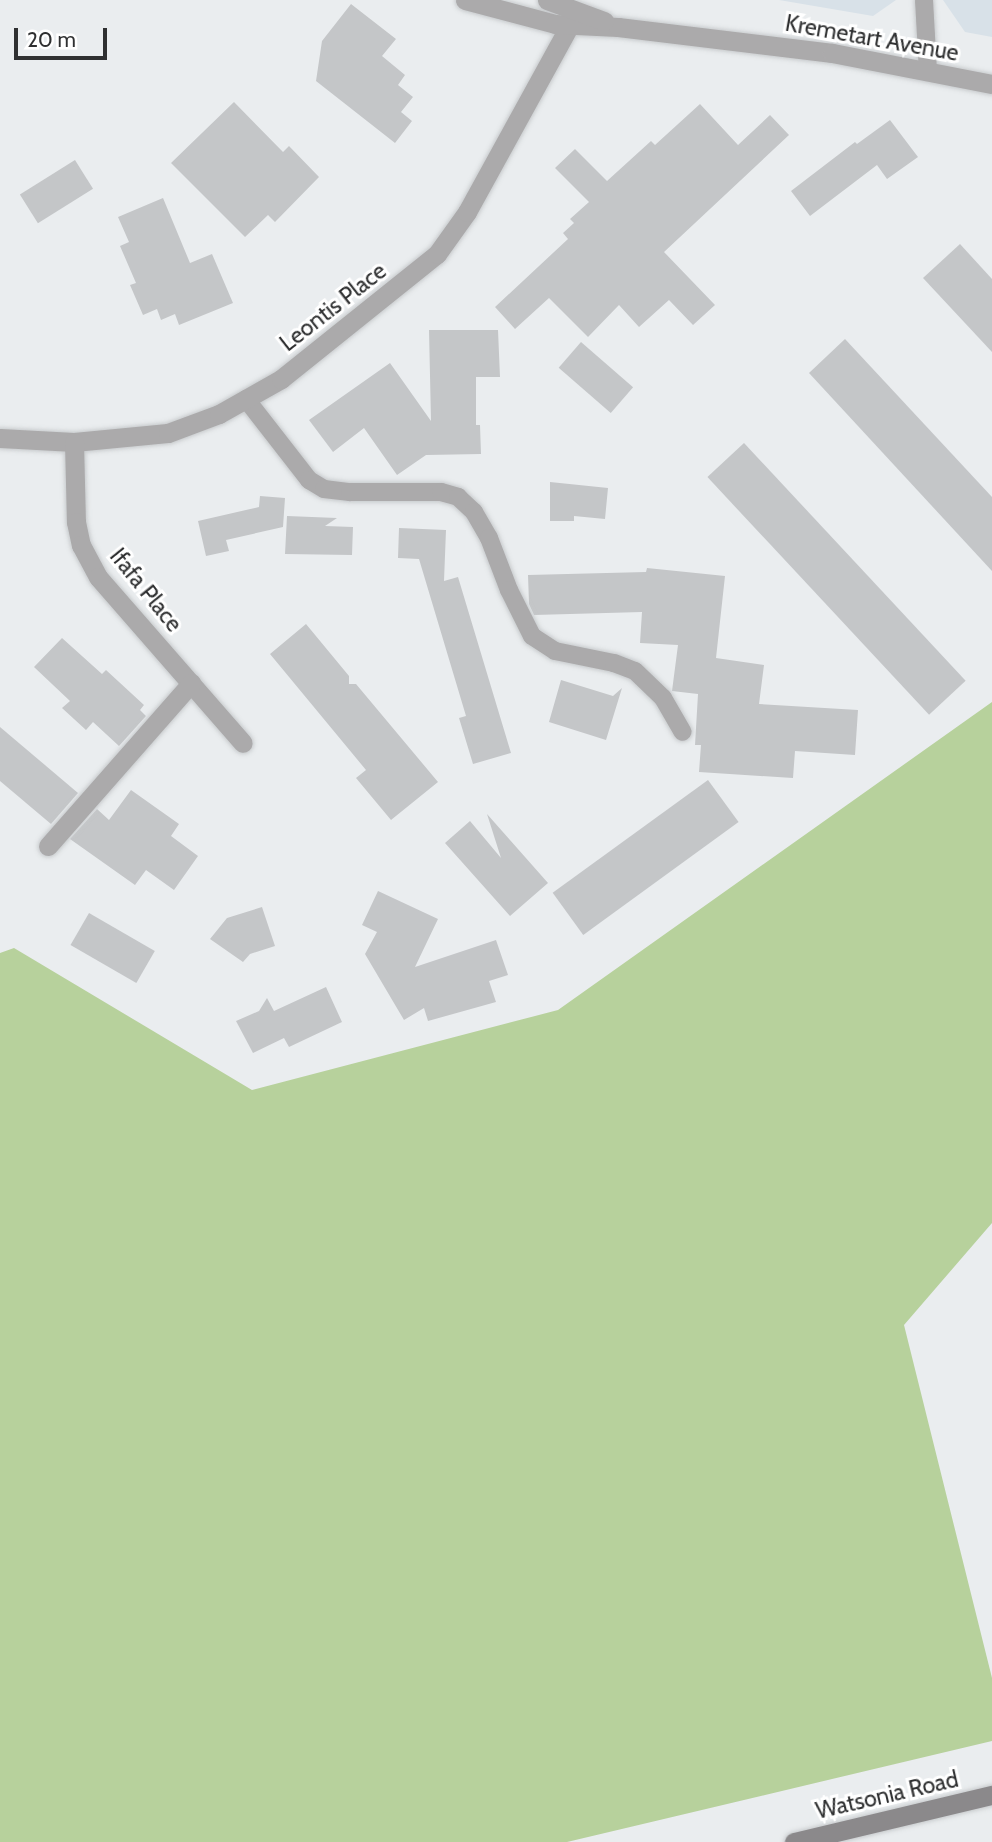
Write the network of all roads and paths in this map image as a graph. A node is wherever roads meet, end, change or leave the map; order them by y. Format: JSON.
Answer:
{"nodes":[{"id":1,"x":465,"y":0,"type":"edge"},
{"id":2,"x":547,"y":0,"type":"edge"},
{"id":3,"x":924,"y":0,"type":"edge"},
{"id":4,"x":572,"y":17,"type":"junction"},
{"id":5,"x":928,"y":72,"type":"junction"},
{"id":6,"x":992,"y":84,"type":"edge"},
{"id":7,"x":246,"y":400,"type":"junction"},
{"id":8,"x":0,"y":439,"type":"edge"},
{"id":9,"x":74,"y":442,"type":"junction"},
{"id":10,"x":191,"y":683,"type":"junction"},
{"id":11,"x":683,"y":732,"type":"dead end"},
{"id":12,"x":243,"y":743,"type":"dead end"},
{"id":13,"x":48,"y":846,"type":"dead end"},
{"id":14,"x":992,"y":1795,"type":"edge"},
{"id":15,"x":793,"y":1842,"type":"edge"}],
"edges":[{"from":1,"to":4,"type":"street","name":"Kremetart Avenue"},
{"from":2,"to":4,"type":"street","name":"Kremetart Avenue"},
{"from":3,"to":5,"type":"lane"},
{"from":4,"to":5,"type":"street","name":"Kremetart Avenue"},
{"from":4,"to":7,"type":"street","name":"Leontis Place"},
{"from":5,"to":6,"type":"street","name":"Kremetart Avenue"},
{"from":7,"to":9,"type":"street","name":"Leontis Place"},
{"from":7,"to":11,"type":"lane"},
{"from":8,"to":9,"type":"street","name":"Leontis Place"},
{"from":9,"to":10,"type":"street","name":"Ifafa Place"},
{"from":10,"to":12,"type":"street","name":"Ifafa Place"},
{"from":10,"to":13,"type":"street"},
{"from":14,"to":15,"type":"main road","name":"Watsonia Road"}]}
